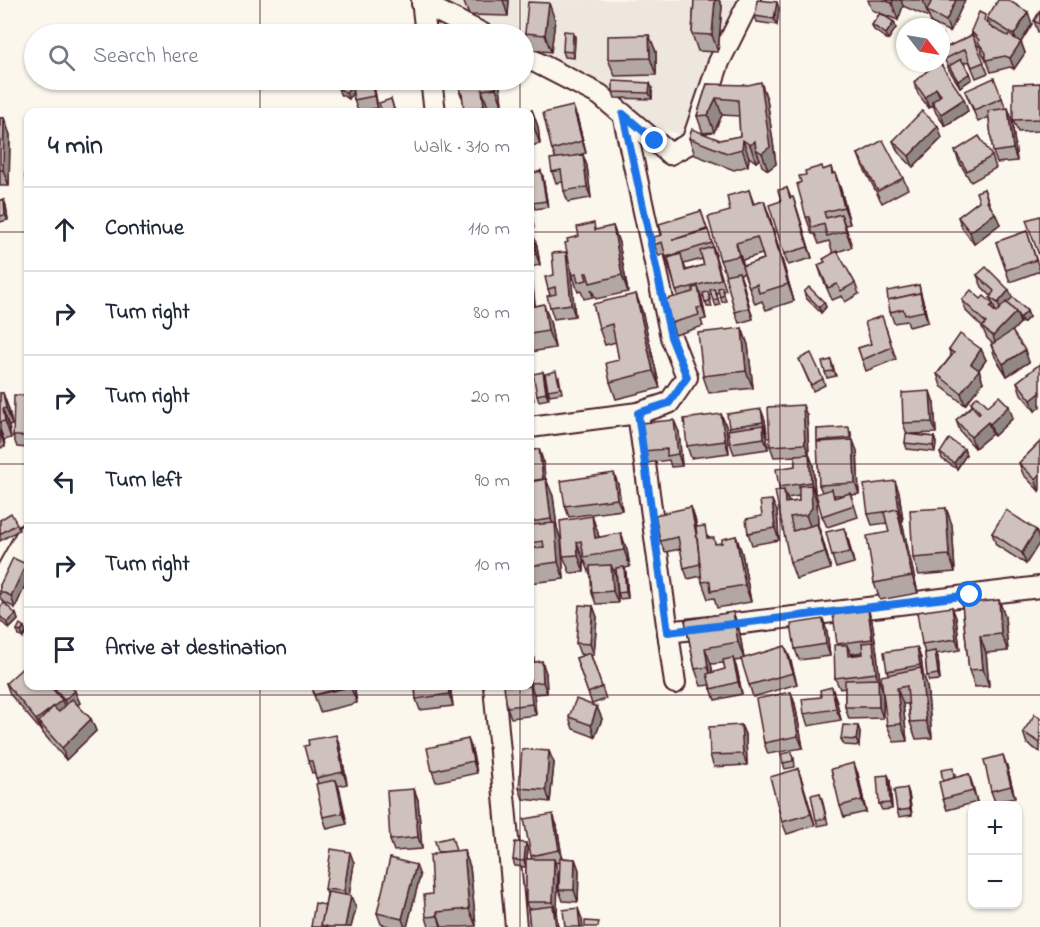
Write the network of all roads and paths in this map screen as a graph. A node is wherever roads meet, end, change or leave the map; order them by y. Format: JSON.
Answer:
{"nodes":[{"id":1,"x":750,"y":0,"type":"edge"},
{"id":2,"x":422,"y":1,"type":"edge"},
{"id":3,"x":425,"y":24,"type":"edge"},
{"id":4,"x":465,"y":24,"type":"edge"},
{"id":5,"x":534,"y":61,"type":"edge"},
{"id":6,"x":432,"y":90,"type":"edge"},
{"id":7,"x":434,"y":108,"type":"edge"},
{"id":8,"x":623,"y":114,"type":"junction"},
{"id":9,"x":638,"y":413,"type":"junction"},
{"id":10,"x":534,"y":426,"type":"edge"},
{"id":11,"x":24,"y":540,"type":"edge"},
{"id":12,"x":0,"y":583,"type":"edge"},
{"id":13,"x":1040,"y":587,"type":"edge"},
{"id":14,"x":668,"y":632,"type":"junction"},
{"id":15,"x":675,"y":683,"type":"dead end"},
{"id":16,"x":494,"y":690,"type":"edge"},
{"id":17,"x":516,"y":927,"type":"edge"}],
"edges":[{"from":1,"to":8,"type":"street"},
{"from":2,"to":3,"type":"street"},
{"from":2,"to":4,"type":"street"},
{"from":5,"to":8,"type":"street"},
{"from":6,"to":7,"type":"street"},
{"from":8,"to":9,"type":"street"},
{"from":9,"to":10,"type":"street"},
{"from":9,"to":14,"type":"street"},
{"from":11,"to":12,"type":"street"},
{"from":13,"to":14,"type":"street"},
{"from":14,"to":15,"type":"street"},
{"from":16,"to":17,"type":"street"}]}
